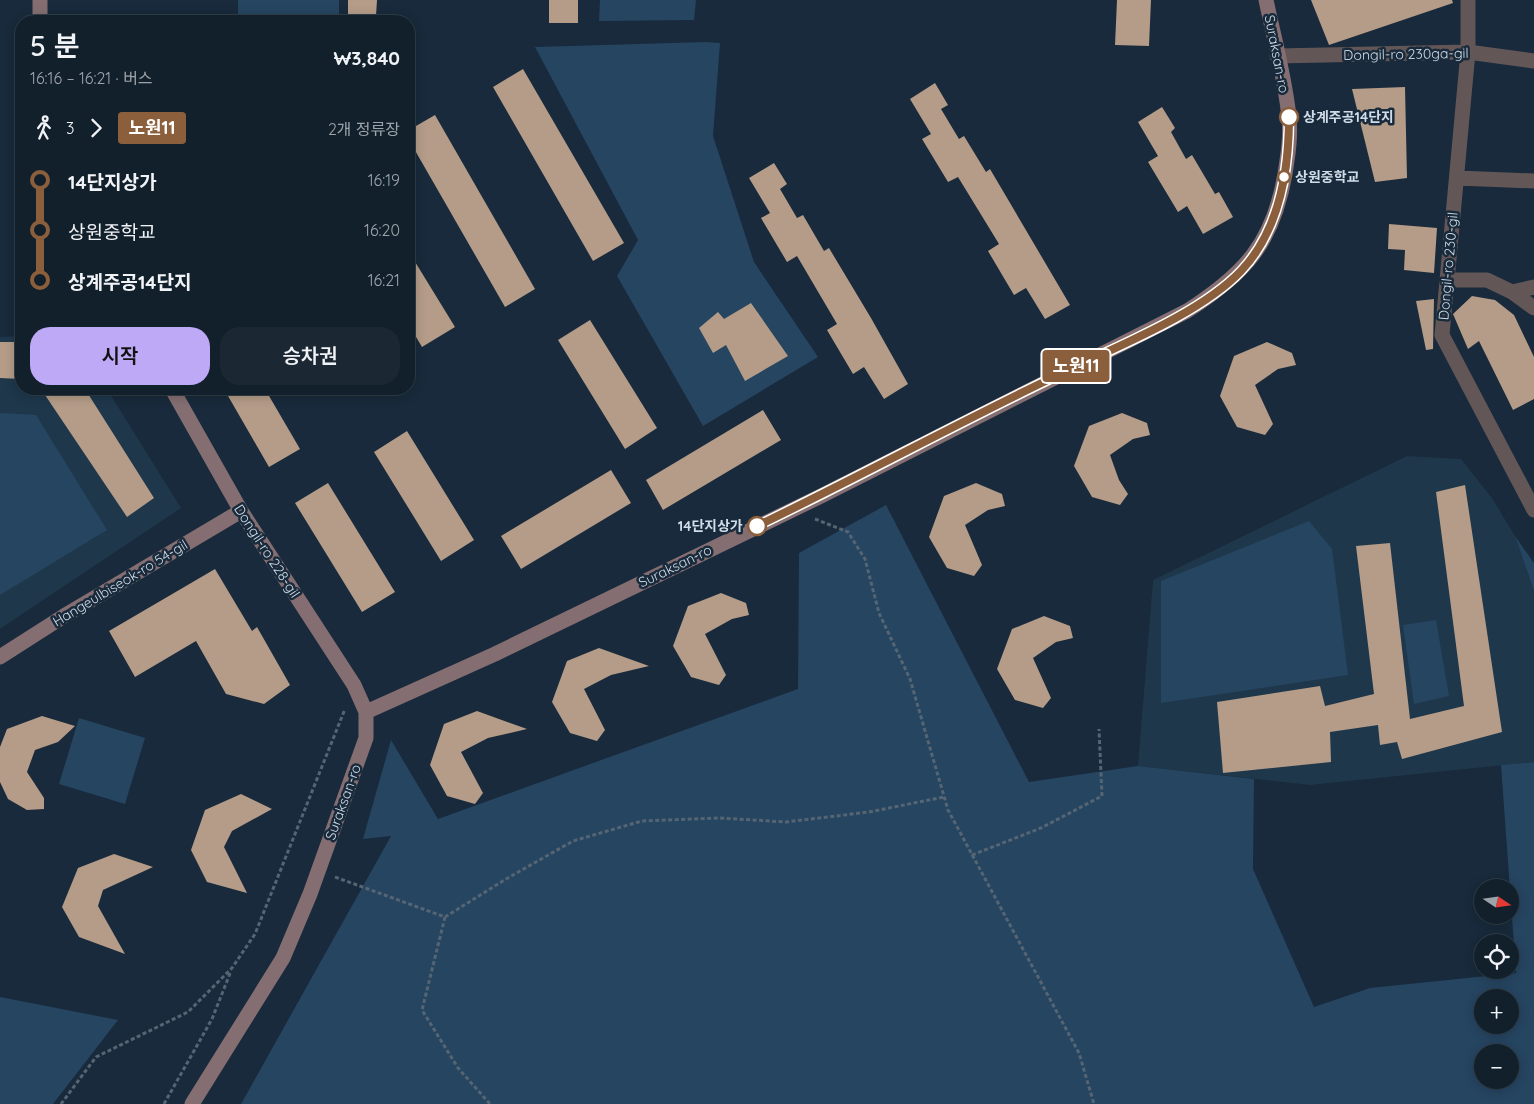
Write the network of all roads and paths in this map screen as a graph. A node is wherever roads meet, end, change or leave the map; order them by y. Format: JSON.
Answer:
{"nodes":[{"id":1,"x":40,"y":0,"type":"edge"},
{"id":2,"x":1266,"y":0,"type":"edge"},
{"id":3,"x":1468,"y":0,"type":"edge"},
{"id":4,"x":40,"y":15,"type":"edge"},
{"id":5,"x":1468,"y":52,"type":"junction"},
{"id":6,"x":1277,"y":56,"type":"junction"},
{"id":7,"x":1534,"y":61,"type":"edge"},
{"id":8,"x":1457,"y":178,"type":"junction"},
{"id":9,"x":1534,"y":181,"type":"edge"},
{"id":10,"x":1447,"y":280,"type":"junction"},
{"id":11,"x":1534,"y":287,"type":"edge"},
{"id":12,"x":1512,"y":292,"type":"junction"},
{"id":13,"x":1534,"y":308,"type":"edge"},
{"id":14,"x":175,"y":395,"type":"edge"},
{"id":15,"x":792,"y":509,"type":"junction"},
{"id":16,"x":1534,"y":510,"type":"edge"},
{"id":17,"x":241,"y":512,"type":"junction"},
{"id":18,"x":0,"y":657,"type":"edge"},
{"id":19,"x":354,"y":685,"type":"junction"},
{"id":20,"x":366,"y":712,"type":"junction"},
{"id":21,"x":1099,"y":730,"type":"dead end"},
{"id":22,"x":944,"y":797,"type":"junction"},
{"id":23,"x":972,"y":855,"type":"junction"},
{"id":24,"x":318,"y":871,"type":"junction"},
{"id":25,"x":445,"y":917,"type":"junction"},
{"id":26,"x":232,"y":968,"type":"junction"},
{"id":27,"x":61,"y":1104,"type":"edge"},
{"id":28,"x":164,"y":1104,"type":"edge"},
{"id":29,"x":192,"y":1104,"type":"edge"},
{"id":30,"x":490,"y":1104,"type":"edge"},
{"id":31,"x":1094,"y":1104,"type":"edge"}],
"edges":[{"from":1,"to":4,"type":"street"},
{"from":2,"to":6,"type":"street","name":"Suraksan-ro"},
{"from":3,"to":5,"type":"street","name":"Dongil-ro 230-gil"},
{"from":5,"to":6,"type":"street","name":"Dongil-ro 230ga-gil"},
{"from":5,"to":7,"type":"street","name":"Dongil-ro 230ga-gil"},
{"from":5,"to":8,"type":"street","name":"Dongil-ro 230-gil"},
{"from":6,"to":15,"type":"street","name":"Suraksan-ro"},
{"from":8,"to":9,"type":"street"},
{"from":8,"to":10,"type":"street","name":"Dongil-ro 230-gil"},
{"from":10,"to":12,"type":"street"},
{"from":10,"to":16,"type":"street","name":"Dongil-ro 230-gil"},
{"from":11,"to":12,"type":"street"},
{"from":12,"to":13,"type":"street"},
{"from":14,"to":17,"type":"street","name":"Dongil-ro 228-gil"},
{"from":15,"to":20,"type":"street","name":"Suraksan-ro"},
{"from":15,"to":22,"type":"path"},
{"from":17,"to":18,"type":"street","name":"Hangeulbiseok-ro 54-gil"},
{"from":17,"to":19,"type":"street","name":"Dongil-ro 228-gil"},
{"from":19,"to":20,"type":"street","name":"Dongil-ro 228-gil"},
{"from":19,"to":26,"type":"path"},
{"from":20,"to":24,"type":"street","name":"Suraksan-ro"},
{"from":21,"to":23,"type":"path"},
{"from":22,"to":23,"type":"path"},
{"from":22,"to":25,"type":"path"},
{"from":23,"to":31,"type":"path"},
{"from":24,"to":25,"type":"path"},
{"from":24,"to":29,"type":"street","name":"Suraksan-ro"},
{"from":25,"to":30,"type":"path"},
{"from":26,"to":27,"type":"path"},
{"from":26,"to":28,"type":"path"}]}
